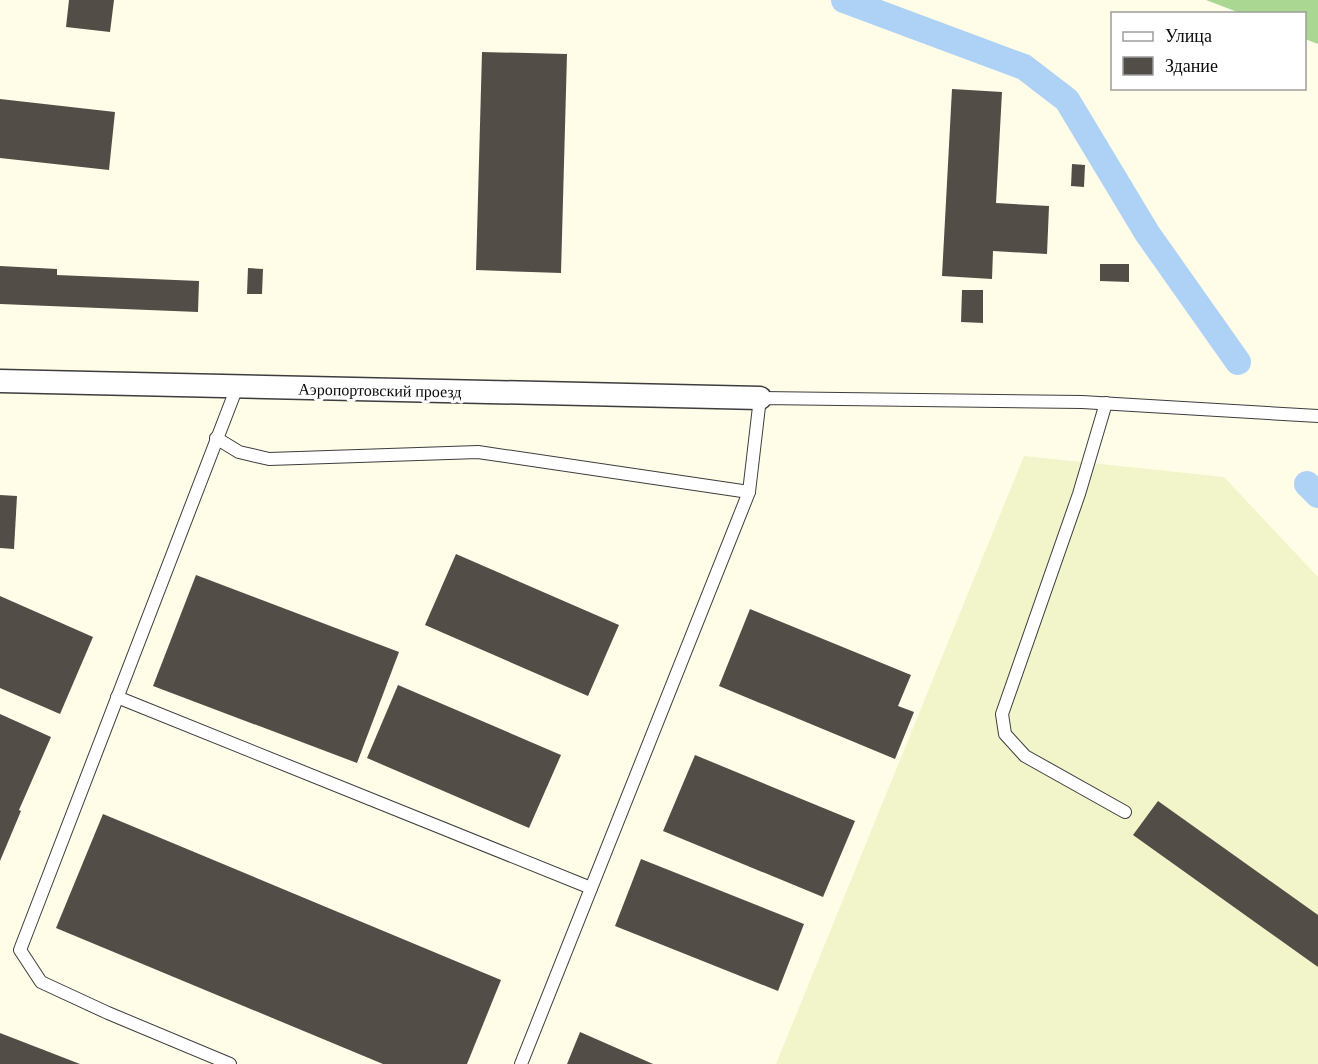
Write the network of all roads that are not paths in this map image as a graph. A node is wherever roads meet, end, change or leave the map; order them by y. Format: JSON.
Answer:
{"nodes":[{"id":1,"x":0,"y":381,"type":"edge"},
{"id":2,"x":237,"y":387,"type":"junction"},
{"id":3,"x":760,"y":398,"type":"junction"},
{"id":4,"x":1106,"y":403,"type":"junction"},
{"id":5,"x":1318,"y":416,"type":"edge"},
{"id":6,"x":216,"y":438,"type":"junction"},
{"id":7,"x":749,"y":492,"type":"junction"},
{"id":8,"x":117,"y":697,"type":"junction"},
{"id":9,"x":1125,"y":812,"type":"dead end"},
{"id":10,"x":591,"y":888,"type":"junction"},
{"id":11,"x":230,"y":1064,"type":"edge"},
{"id":12,"x":521,"y":1064,"type":"edge"}],
"edges":[{"from":1,"to":2,"type":"street","name":"Аэропортовский проезд"},
{"from":2,"to":3,"type":"street","name":"Аэропортовский проезд"},
{"from":2,"to":6,"type":"lane"},
{"from":3,"to":4,"type":"lane"},
{"from":3,"to":7,"type":"lane"},
{"from":4,"to":5,"type":"lane"},
{"from":4,"to":9,"type":"lane"},
{"from":6,"to":7,"type":"lane"},
{"from":6,"to":8,"type":"lane"},
{"from":7,"to":10,"type":"lane"},
{"from":8,"to":10,"type":"lane"},
{"from":8,"to":11,"type":"lane"},
{"from":10,"to":12,"type":"lane"}]}
